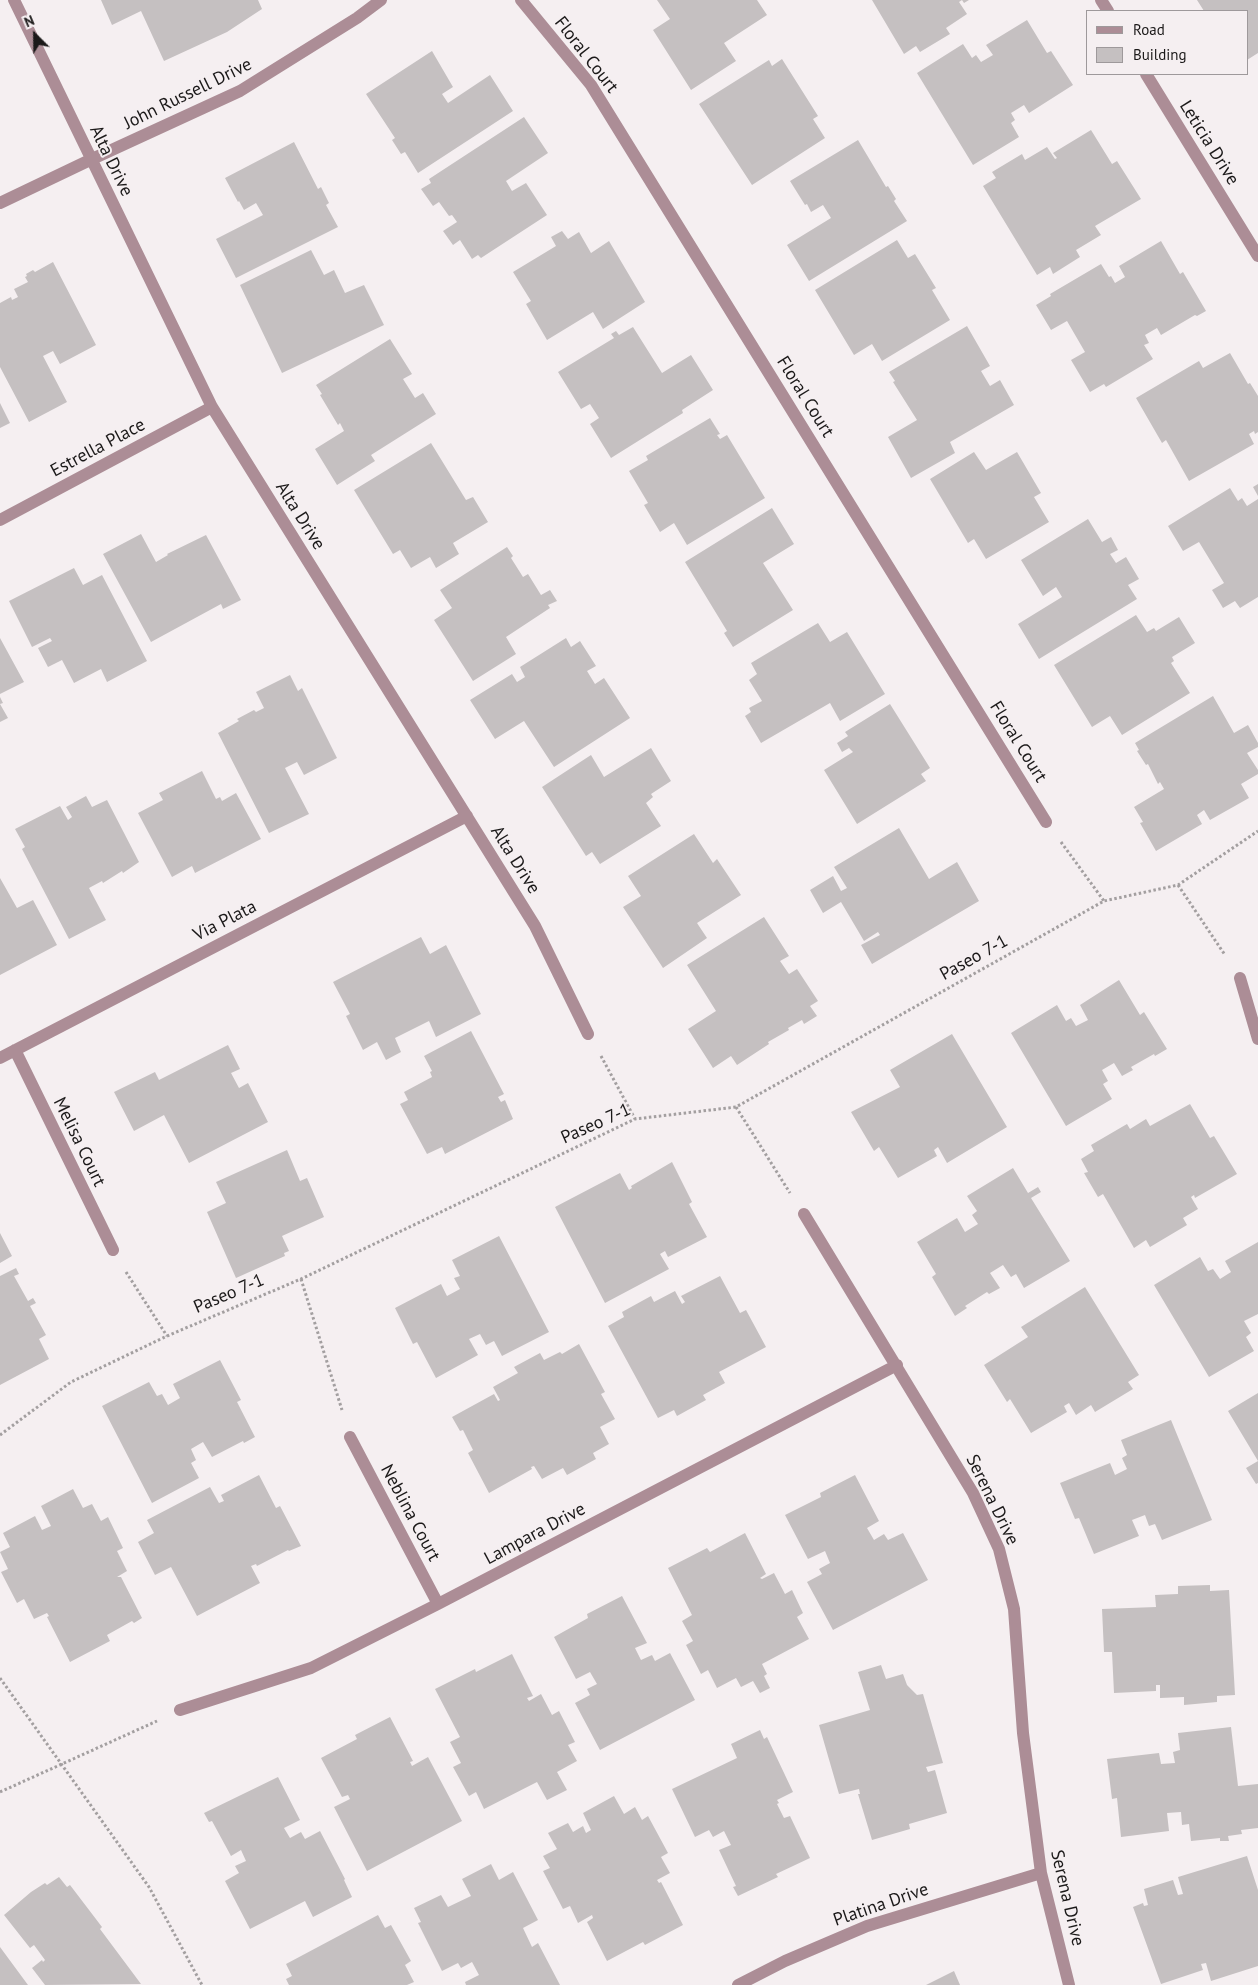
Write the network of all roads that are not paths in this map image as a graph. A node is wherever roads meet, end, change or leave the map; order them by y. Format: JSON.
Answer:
{"nodes":[{"id":1,"x":14,"y":0,"type":"edge"},
{"id":2,"x":381,"y":0,"type":"edge"},
{"id":3,"x":521,"y":0,"type":"edge"},
{"id":4,"x":1147,"y":75,"type":"edge"},
{"id":5,"x":90,"y":160,"type":"junction"},
{"id":6,"x":0,"y":203,"type":"edge"},
{"id":7,"x":1258,"y":256,"type":"edge"},
{"id":8,"x":212,"y":407,"type":"junction"},
{"id":9,"x":0,"y":520,"type":"edge"},
{"id":10,"x":467,"y":816,"type":"junction"},
{"id":11,"x":1046,"y":822,"type":"road end"},
{"id":12,"x":1240,"y":978,"type":"road end"},
{"id":13,"x":588,"y":1034,"type":"road end"},
{"id":14,"x":1258,"y":1038,"type":"edge"},
{"id":15,"x":15,"y":1050,"type":"junction"},
{"id":16,"x":0,"y":1058,"type":"edge"},
{"id":17,"x":804,"y":1214,"type":"road end"},
{"id":18,"x":113,"y":1250,"type":"road end"},
{"id":19,"x":897,"y":1365,"type":"junction"},
{"id":20,"x":350,"y":1437,"type":"road end"},
{"id":21,"x":438,"y":1604,"type":"junction"},
{"id":22,"x":180,"y":1710,"type":"road end"},
{"id":23,"x":1041,"y":1873,"type":"junction"},
{"id":24,"x":738,"y":1985,"type":"edge"},
{"id":25,"x":1069,"y":1985,"type":"edge"}],
"edges":[{"from":1,"to":5,"type":"street","name":"Alta Drive"},
{"from":2,"to":5,"type":"street","name":"John Russell Drive"},
{"from":3,"to":11,"type":"street","name":"Floral Court"},
{"from":4,"to":7,"type":"street","name":"Leticia Drive"},
{"from":5,"to":6,"type":"street","name":"John Russell Drive"},
{"from":5,"to":8,"type":"street","name":"Alta Drive"},
{"from":8,"to":9,"type":"street","name":"Estrella Place"},
{"from":8,"to":10,"type":"street","name":"Alta Drive"},
{"from":10,"to":13,"type":"street","name":"Alta Drive"},
{"from":10,"to":15,"type":"street","name":"Via Plata"},
{"from":12,"to":14,"type":"street"},
{"from":15,"to":16,"type":"street","name":"Via Plata"},
{"from":15,"to":18,"type":"street","name":"Melisa Court"},
{"from":17,"to":19,"type":"street","name":"Serena Drive"},
{"from":19,"to":21,"type":"street","name":"Lampara Drive"},
{"from":19,"to":23,"type":"street","name":"Serena Drive"},
{"from":20,"to":21,"type":"street","name":"Neblina Court"},
{"from":21,"to":22,"type":"street","name":"Lampara Drive"},
{"from":23,"to":24,"type":"street","name":"Platina Drive"},
{"from":23,"to":25,"type":"street","name":"Serena Drive"}]}
